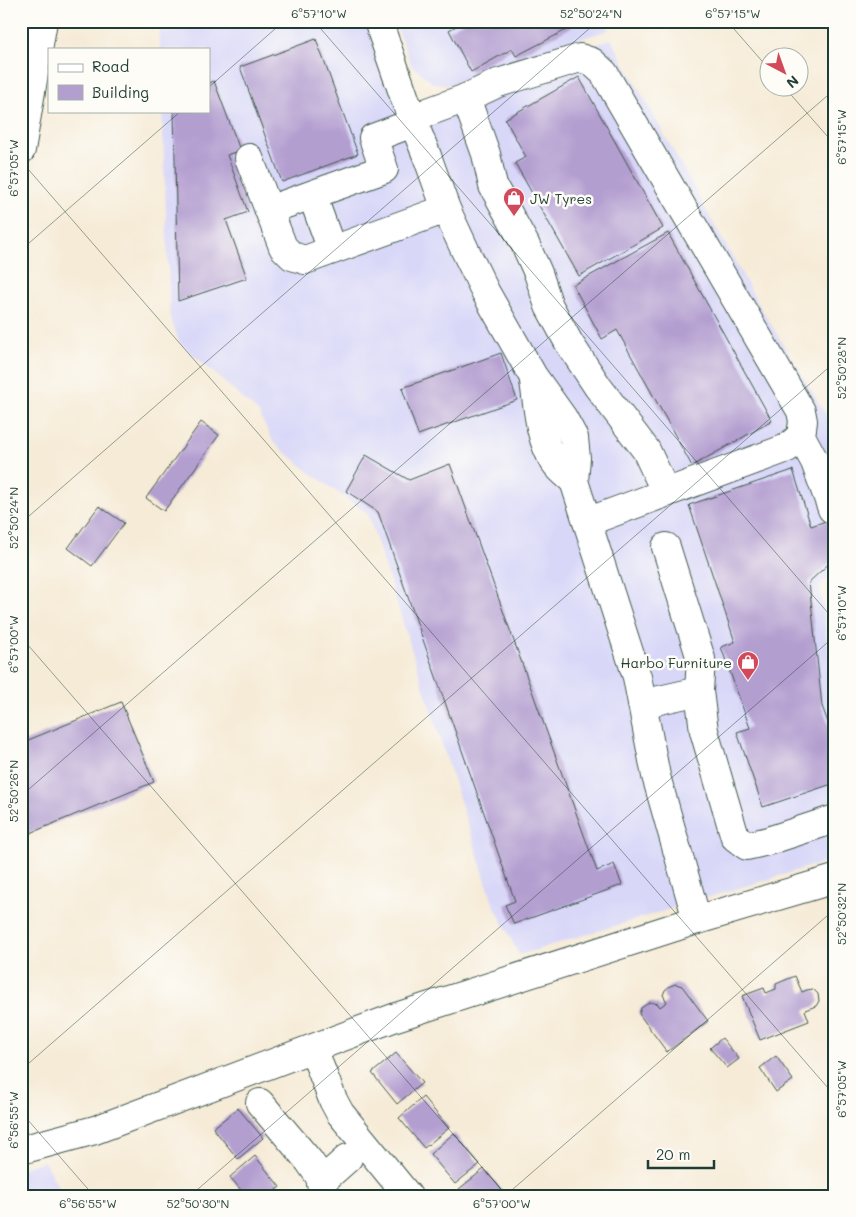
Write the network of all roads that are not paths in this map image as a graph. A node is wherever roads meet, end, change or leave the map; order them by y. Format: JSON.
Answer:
{"nodes":[{"id":1,"x":43,"y":21,"type":"edge"},
{"id":2,"x":378,"y":21,"type":"edge"},
{"id":3,"x":466,"y":98,"type":"junction"},
{"id":4,"x":413,"y":122,"type":"junction"},
{"id":5,"x":21,"y":150,"type":"edge"},
{"id":6,"x":249,"y":158,"type":"dead end"},
{"id":7,"x":312,"y":195,"type":"junction"},
{"id":8,"x":446,"y":209,"type":"junction"},
{"id":9,"x":269,"y":210,"type":"junction"},
{"id":10,"x":332,"y":250,"type":"junction"},
{"id":11,"x":801,"y":436,"type":"junction"},
{"id":12,"x":666,"y":492,"type":"junction"},
{"id":13,"x":832,"y":509,"type":"dead end"},
{"id":14,"x":587,"y":522,"type":"junction"},
{"id":15,"x":666,"y":547,"type":"dead end"},
{"id":16,"x":699,"y":691,"type":"junction"},
{"id":17,"x":642,"y":704,"type":"junction"},
{"id":18,"x":835,"y":819,"type":"edge"},
{"id":19,"x":835,"y":879,"type":"edge"},
{"id":20,"x":697,"y":920,"type":"junction"},
{"id":21,"x":313,"y":1048,"type":"junction"},
{"id":22,"x":260,"y":1103,"type":"dead end"},
{"id":23,"x":21,"y":1150,"type":"edge"},
{"id":24,"x":348,"y":1158,"type":"dead end"},
{"id":25,"x":322,"y":1189,"type":"edge"},
{"id":26,"x":408,"y":1196,"type":"edge"}],
"edges":[{"from":1,"to":5,"type":"street"},
{"from":2,"to":4,"type":"street"},
{"from":3,"to":4,"type":"street"},
{"from":3,"to":11,"type":"street"},
{"from":3,"to":12,"type":"street"},
{"from":4,"to":7,"type":"street"},
{"from":4,"to":8,"type":"street"},
{"from":6,"to":9,"type":"street"},
{"from":7,"to":9,"type":"street"},
{"from":7,"to":10,"type":"street"},
{"from":8,"to":10,"type":"street"},
{"from":8,"to":14,"type":"street"},
{"from":9,"to":10,"type":"street"},
{"from":11,"to":12,"type":"street"},
{"from":11,"to":13,"type":"street"},
{"from":12,"to":14,"type":"street"},
{"from":14,"to":17,"type":"street"},
{"from":15,"to":16,"type":"street"},
{"from":16,"to":17,"type":"street"},
{"from":16,"to":18,"type":"street"},
{"from":17,"to":20,"type":"street"},
{"from":19,"to":20,"type":"street"},
{"from":20,"to":21,"type":"street"},
{"from":21,"to":23,"type":"street"},
{"from":21,"to":26,"type":"street"},
{"from":22,"to":25,"type":"street"},
{"from":24,"to":25,"type":"street"}]}
